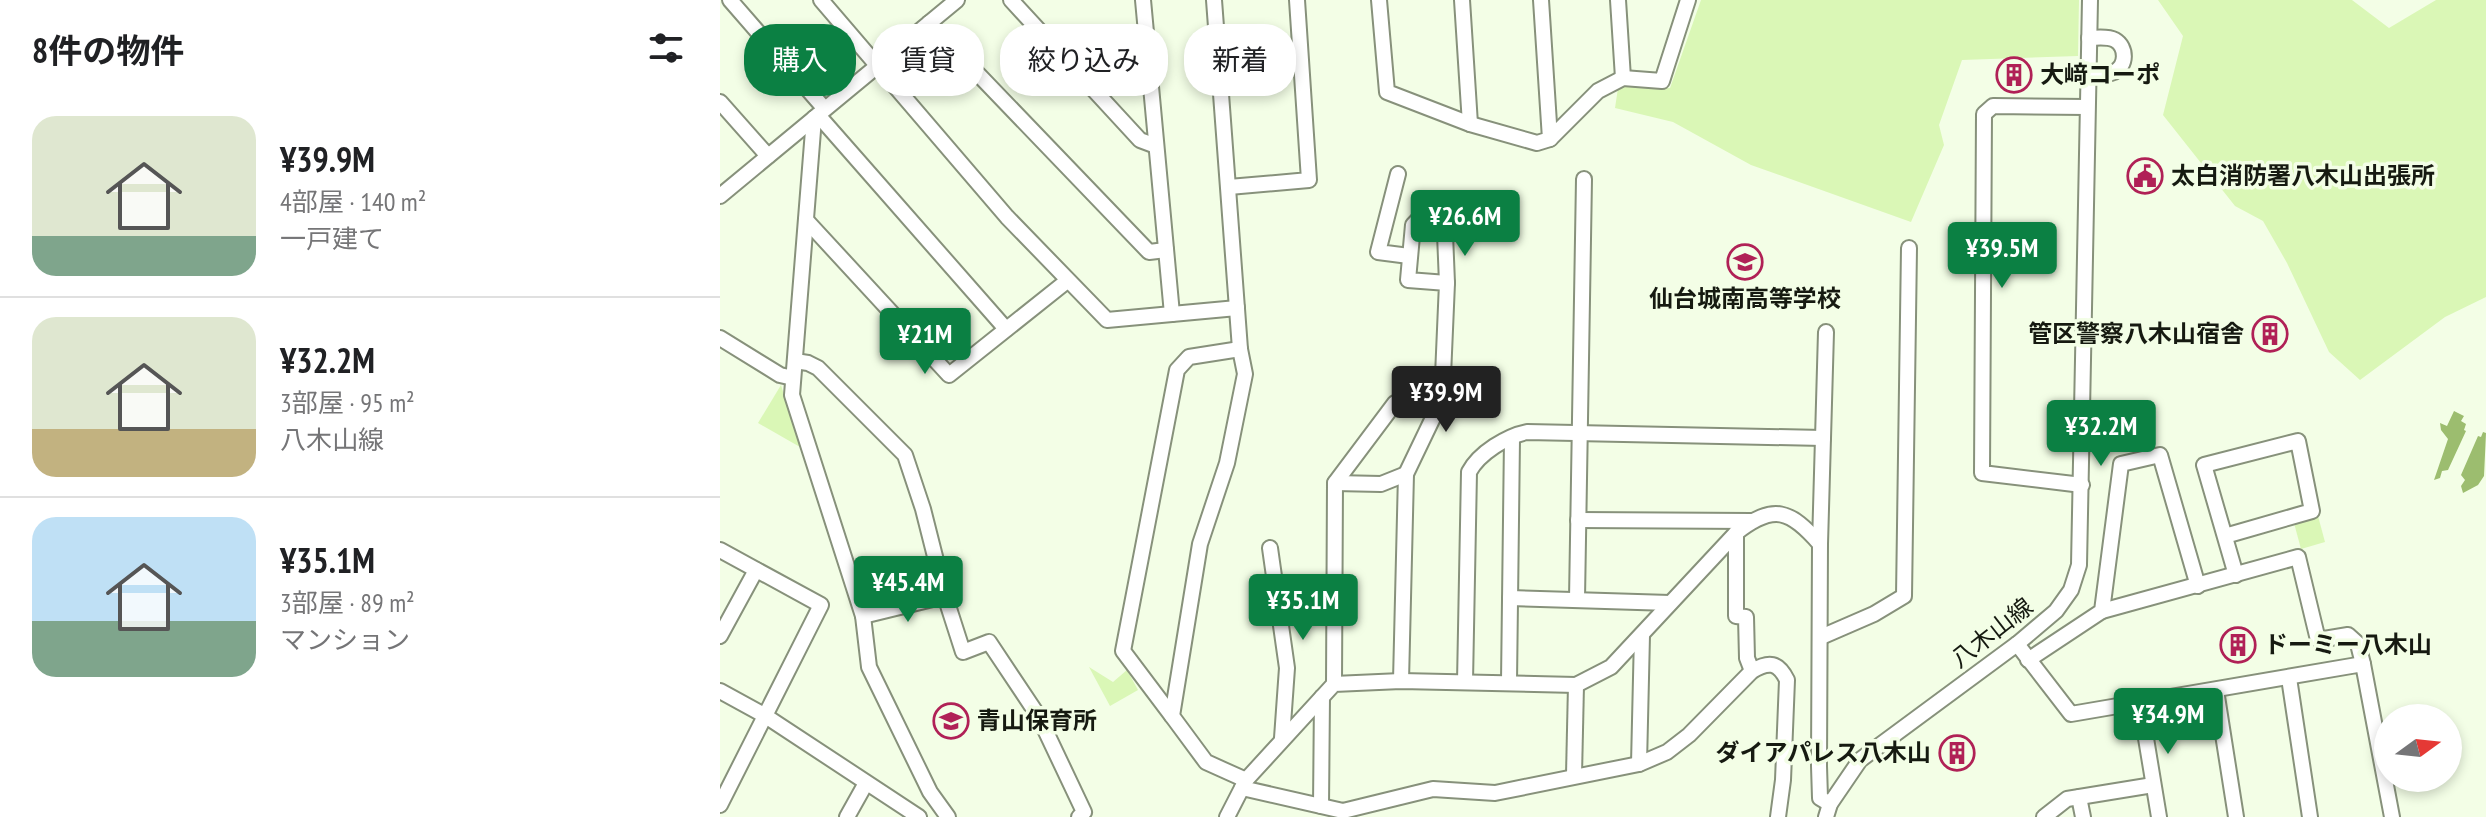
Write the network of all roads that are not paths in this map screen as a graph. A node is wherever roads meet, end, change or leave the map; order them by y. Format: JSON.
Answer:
{"nodes":[{"id":1,"x":730,"y":0,"type":"edge"},
{"id":2,"x":821,"y":0,"type":"edge"},
{"id":3,"x":957,"y":0,"type":"edge"},
{"id":4,"x":1011,"y":0,"type":"edge"},
{"id":5,"x":1143,"y":0,"type":"edge"},
{"id":6,"x":1214,"y":0,"type":"edge"},
{"id":7,"x":1297,"y":0,"type":"edge"},
{"id":8,"x":1379,"y":0,"type":"edge"},
{"id":9,"x":1462,"y":0,"type":"edge"},
{"id":10,"x":1541,"y":0,"type":"edge"},
{"id":11,"x":1618,"y":0,"type":"edge"},
{"id":12,"x":1688,"y":0,"type":"edge"},
{"id":13,"x":2090,"y":0,"type":"edge"},
{"id":14,"x":929,"y":23,"type":"joint"},
{"id":15,"x":2089,"y":38,"type":"junction"},
{"id":16,"x":872,"y":60,"type":"edge"},
{"id":17,"x":872,"y":68,"type":"edge"},
{"id":18,"x":2089,"y":72,"type":"junction"},
{"id":19,"x":1623,"y":78,"type":"junction"},
{"id":20,"x":903,"y":96,"type":"edge"},
{"id":21,"x":720,"y":102,"type":"edge"},
{"id":22,"x":2087,"y":107,"type":"junction"},
{"id":23,"x":819,"y":114,"type":"junction"},
{"id":24,"x":1470,"y":124,"type":"junction"},
{"id":25,"x":1550,"y":139,"type":"junction"},
{"id":26,"x":1156,"y":146,"type":"junction"},
{"id":27,"x":768,"y":156,"type":"junction"},
{"id":28,"x":1398,"y":174,"type":"dead end"},
{"id":29,"x":1584,"y":179,"type":"dead end"},
{"id":30,"x":1229,"y":187,"type":"junction"},
{"id":31,"x":720,"y":196,"type":"edge"},
{"id":32,"x":1431,"y":206,"type":"dead end"},
{"id":33,"x":806,"y":220,"type":"junction"},
{"id":34,"x":1445,"y":234,"type":"dead end"},
{"id":35,"x":1909,"y":248,"type":"dead end"},
{"id":36,"x":1166,"y":250,"type":"junction"},
{"id":37,"x":1409,"y":256,"type":"junction"},
{"id":38,"x":1067,"y":281,"type":"junction"},
{"id":39,"x":1447,"y":283,"type":"junction"},
{"id":40,"x":1237,"y":308,"type":"junction"},
{"id":41,"x":1172,"y":314,"type":"junction"},
{"id":42,"x":1006,"y":329,"type":"junction"},
{"id":43,"x":1826,"y":332,"type":"dead end"},
{"id":44,"x":720,"y":338,"type":"edge"},
{"id":45,"x":1240,"y":349,"type":"junction"},
{"id":46,"x":795,"y":361,"type":"junction"},
{"id":47,"x":793,"y":378,"type":"junction"},
{"id":48,"x":1442,"y":399,"type":"junction"},
{"id":49,"x":1580,"y":433,"type":"junction"},
{"id":50,"x":1823,"y":438,"type":"junction"},
{"id":51,"x":1512,"y":439,"type":"junction"},
{"id":52,"x":1406,"y":474,"type":"junction"},
{"id":53,"x":1335,"y":483,"type":"junction"},
{"id":54,"x":2082,"y":485,"type":"junction"},
{"id":55,"x":1578,"y":520,"type":"junction"},
{"id":56,"x":1751,"y":521,"type":"junction"},
{"id":57,"x":1736,"y":533,"type":"junction"},
{"id":58,"x":2225,"y":536,"type":"junction"},
{"id":59,"x":1820,"y":544,"type":"junction"},
{"id":60,"x":1270,"y":548,"type":"dead end"},
{"id":61,"x":720,"y":550,"type":"edge"},
{"id":62,"x":756,"y":570,"type":"junction"},
{"id":63,"x":2236,"y":575,"type":"junction"},
{"id":64,"x":2198,"y":586,"type":"junction"},
{"id":65,"x":945,"y":596,"type":"junction"},
{"id":66,"x":1510,"y":598,"type":"junction"},
{"id":67,"x":1577,"y":599,"type":"junction"},
{"id":68,"x":1670,"y":603,"type":"junction"},
{"id":69,"x":2102,"y":611,"type":"junction"},
{"id":70,"x":863,"y":616,"type":"junction"},
{"id":71,"x":1642,"y":635,"type":"junction"},
{"id":72,"x":720,"y":636,"type":"edge"},
{"id":73,"x":1821,"y":637,"type":"junction"},
{"id":74,"x":2017,"y":644,"type":"junction"},
{"id":75,"x":2028,"y":660,"type":"junction"},
{"id":76,"x":2363,"y":664,"type":"junction"},
{"id":77,"x":1752,"y":671,"type":"junction"},
{"id":78,"x":2289,"y":678,"type":"junction"},
{"id":79,"x":1401,"y":681,"type":"junction"},
{"id":80,"x":1465,"y":682,"type":"junction"},
{"id":81,"x":1509,"y":682,"type":"junction"},
{"id":82,"x":1334,"y":684,"type":"junction"},
{"id":83,"x":1576,"y":685,"type":"junction"},
{"id":84,"x":2216,"y":690,"type":"junction"},
{"id":85,"x":720,"y":691,"type":"edge"},
{"id":86,"x":1322,"y":697,"type":"junction"},
{"id":87,"x":2140,"y":702,"type":"junction"},
{"id":88,"x":764,"y":715,"type":"junction"},
{"id":89,"x":1172,"y":716,"type":"junction"},
{"id":90,"x":1282,"y":738,"type":"junction"},
{"id":91,"x":1639,"y":764,"type":"junction"},
{"id":92,"x":1574,"y":775,"type":"junction"},
{"id":93,"x":866,"y":783,"type":"junction"},
{"id":94,"x":1244,"y":784,"type":"junction"},
{"id":95,"x":2153,"y":785,"type":"junction"},
{"id":96,"x":2079,"y":797,"type":"junction"},
{"id":97,"x":720,"y":805,"type":"edge"},
{"id":98,"x":1321,"y":806,"type":"junction"},
{"id":99,"x":1828,"y":810,"type":"edge"},
{"id":100,"x":1365,"y":812,"type":"edge"},
{"id":101,"x":847,"y":817,"type":"edge"},
{"id":102,"x":919,"y":817,"type":"edge"},
{"id":103,"x":948,"y":817,"type":"edge"},
{"id":104,"x":1079,"y":817,"type":"edge"},
{"id":105,"x":1227,"y":817,"type":"edge"},
{"id":106,"x":1778,"y":817,"type":"edge"},
{"id":107,"x":2044,"y":817,"type":"edge"},
{"id":108,"x":2083,"y":817,"type":"edge"},
{"id":109,"x":2159,"y":817,"type":"edge"},
{"id":110,"x":2236,"y":817,"type":"edge"},
{"id":111,"x":2310,"y":817,"type":"edge"},
{"id":112,"x":2392,"y":817,"type":"edge"}],
"edges":[{"from":1,"to":23,"type":"street"},
{"from":2,"to":16,"type":"street"},
{"from":3,"to":14,"type":"street"},
{"from":4,"to":26,"type":"street"},
{"from":5,"to":26,"type":"street"},
{"from":6,"to":30,"type":"street"},
{"from":7,"to":30,"type":"street"},
{"from":8,"to":24,"type":"street"},
{"from":9,"to":24,"type":"street"},
{"from":10,"to":25,"type":"street"},
{"from":11,"to":19,"type":"street"},
{"from":12,"to":19,"type":"street"},
{"from":13,"to":15,"type":"street","name":"八木山線"},
{"from":14,"to":36,"type":"street"},
{"from":15,"to":18,"type":"street","name":"八木山線"},
{"from":15,"to":18,"type":"street"},
{"from":17,"to":23,"type":"street"},
{"from":18,"to":22,"type":"street","name":"八木山線"},
{"from":19,"to":25,"type":"street"},
{"from":20,"to":38,"type":"street"},
{"from":21,"to":27,"type":"street"},
{"from":22,"to":54,"type":"street","name":"八木山線"},
{"from":22,"to":54,"type":"street"},
{"from":23,"to":27,"type":"street"},
{"from":23,"to":33,"type":"street"},
{"from":23,"to":42,"type":"street"},
{"from":24,"to":25,"type":"street"},
{"from":26,"to":36,"type":"street"},
{"from":27,"to":31,"type":"street"},
{"from":28,"to":37,"type":"street"},
{"from":29,"to":49,"type":"street"},
{"from":30,"to":40,"type":"street"},
{"from":32,"to":37,"type":"street"},
{"from":33,"to":42,"type":"street"},
{"from":33,"to":46,"type":"street"},
{"from":34,"to":39,"type":"street"},
{"from":35,"to":73,"type":"street"},
{"from":36,"to":41,"type":"street"},
{"from":37,"to":39,"type":"street"},
{"from":38,"to":41,"type":"street"},
{"from":38,"to":42,"type":"street"},
{"from":39,"to":48,"type":"street"},
{"from":40,"to":41,"type":"street"},
{"from":40,"to":45,"type":"street"},
{"from":43,"to":50,"type":"street"},
{"from":44,"to":47,"type":"street"},
{"from":45,"to":89,"type":"street"},
{"from":45,"to":89,"type":"street"},
{"from":46,"to":47,"type":"street"},
{"from":46,"to":65,"type":"street"},
{"from":47,"to":70,"type":"street"},
{"from":48,"to":52,"type":"street"},
{"from":48,"to":53,"type":"street"},
{"from":49,"to":50,"type":"street"},
{"from":49,"to":51,"type":"street"},
{"from":49,"to":55,"type":"street"},
{"from":50,"to":59,"type":"street"},
{"from":51,"to":66,"type":"street"},
{"from":51,"to":80,"type":"street"},
{"from":52,"to":53,"type":"street"},
{"from":52,"to":79,"type":"street"},
{"from":53,"to":82,"type":"street"},
{"from":54,"to":74,"type":"street","name":"八木山線"},
{"from":55,"to":56,"type":"street"},
{"from":55,"to":67,"type":"street"},
{"from":56,"to":57,"type":"street"},
{"from":56,"to":59,"type":"street"},
{"from":57,"to":68,"type":"street"},
{"from":57,"to":77,"type":"street"},
{"from":58,"to":58,"type":"street"},
{"from":58,"to":63,"type":"street"},
{"from":59,"to":73,"type":"street"},
{"from":60,"to":90,"type":"street"},
{"from":61,"to":62,"type":"street"},
{"from":62,"to":72,"type":"street"},
{"from":62,"to":88,"type":"street"},
{"from":63,"to":64,"type":"street"},
{"from":63,"to":76,"type":"street"},
{"from":64,"to":69,"type":"street"},
{"from":64,"to":69,"type":"street"},
{"from":65,"to":70,"type":"street"},
{"from":65,"to":104,"type":"street"},
{"from":66,"to":67,"type":"street"},
{"from":66,"to":81,"type":"street"},
{"from":67,"to":68,"type":"street"},
{"from":68,"to":71,"type":"street"},
{"from":69,"to":75,"type":"street"},
{"from":70,"to":103,"type":"street"},
{"from":71,"to":83,"type":"street"},
{"from":71,"to":91,"type":"street"},
{"from":73,"to":99,"type":"street"},
{"from":74,"to":75,"type":"street"},
{"from":74,"to":99,"type":"street","name":"八木山線"},
{"from":75,"to":87,"type":"street"},
{"from":76,"to":78,"type":"street"},
{"from":76,"to":112,"type":"street"},
{"from":77,"to":91,"type":"street"},
{"from":77,"to":106,"type":"street"},
{"from":78,"to":84,"type":"street"},
{"from":78,"to":111,"type":"street"},
{"from":79,"to":80,"type":"street"},
{"from":79,"to":82,"type":"street"},
{"from":80,"to":81,"type":"street"},
{"from":81,"to":83,"type":"street"},
{"from":82,"to":86,"type":"street"},
{"from":83,"to":92,"type":"street"},
{"from":84,"to":87,"type":"street"},
{"from":84,"to":110,"type":"street"},
{"from":85,"to":88,"type":"street"},
{"from":86,"to":90,"type":"street"},
{"from":86,"to":98,"type":"street"},
{"from":87,"to":95,"type":"street"},
{"from":88,"to":93,"type":"street"},
{"from":88,"to":97,"type":"street"},
{"from":89,"to":94,"type":"street"},
{"from":90,"to":94,"type":"street"},
{"from":91,"to":92,"type":"street"},
{"from":92,"to":100,"type":"street"},
{"from":93,"to":101,"type":"street"},
{"from":93,"to":102,"type":"street"},
{"from":94,"to":98,"type":"street"},
{"from":94,"to":105,"type":"street"},
{"from":95,"to":96,"type":"street"},
{"from":95,"to":109,"type":"street"},
{"from":96,"to":107,"type":"street"},
{"from":96,"to":108,"type":"street"},
{"from":98,"to":100,"type":"street"}]}
